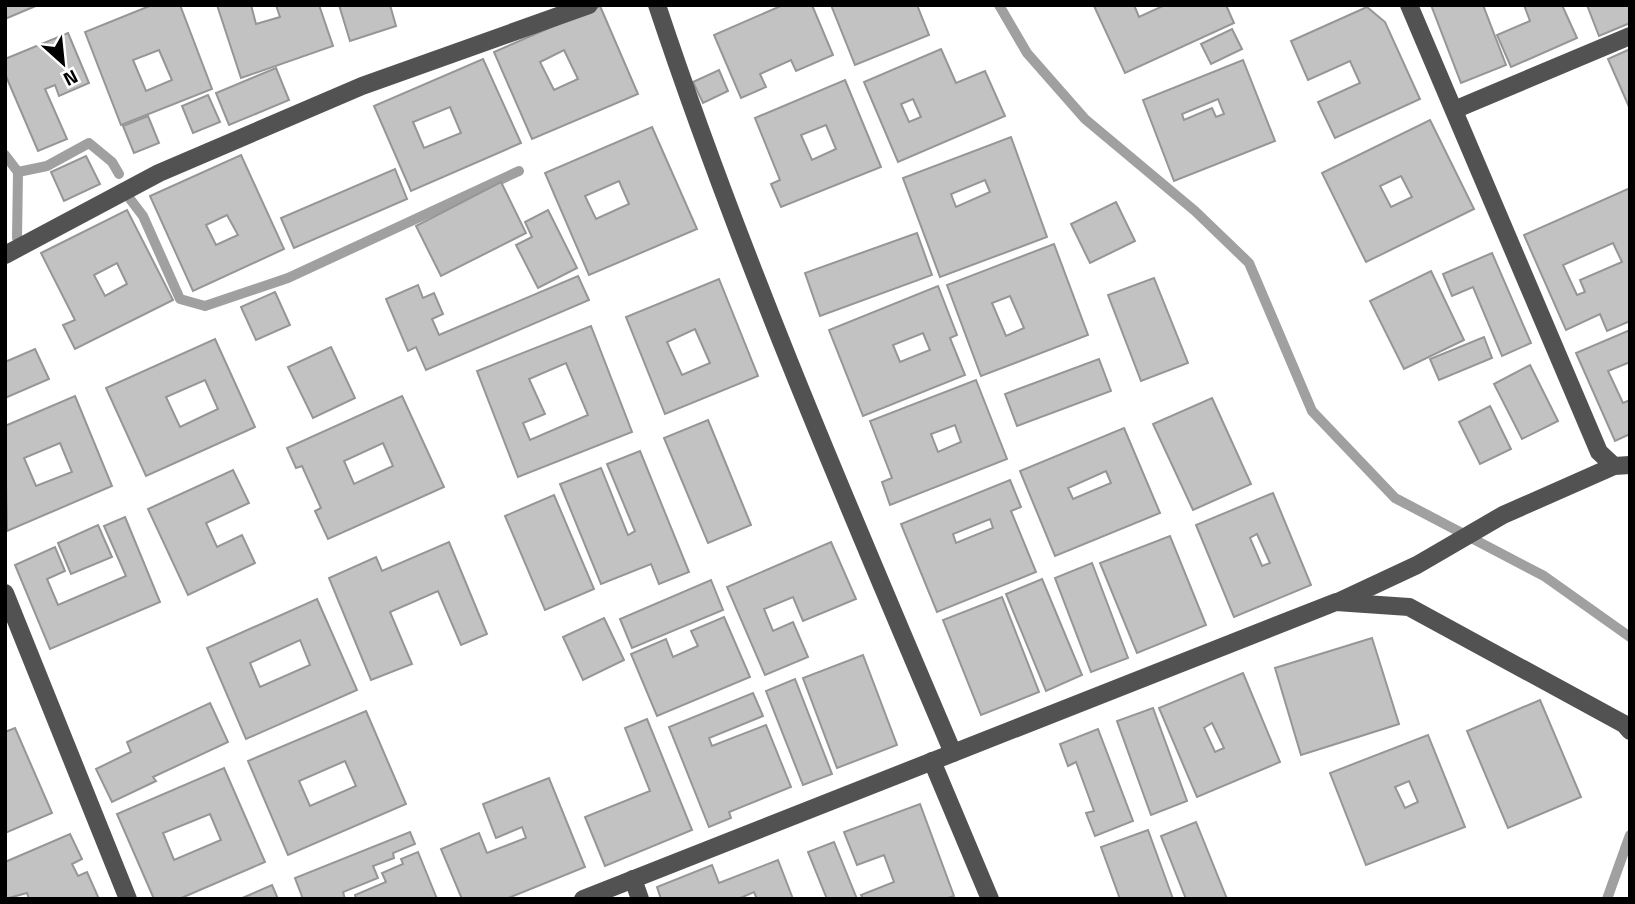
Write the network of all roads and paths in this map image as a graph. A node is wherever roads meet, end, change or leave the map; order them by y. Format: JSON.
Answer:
{"nodes":[{"id":1,"x":589,"y":5,"type":"edge"},
{"id":2,"x":657,"y":5,"type":"edge"},
{"id":3,"x":1409,"y":5,"type":"edge"},
{"id":4,"x":1630,"y":36,"type":"edge"},
{"id":5,"x":1454,"y":110,"type":"junction"},
{"id":6,"x":5,"y":255,"type":"edge"},
{"id":7,"x":1622,"y":466,"type":"edge"},
{"id":8,"x":5,"y":593,"type":"edge"},
{"id":9,"x":1336,"y":602,"type":"junction"},
{"id":10,"x":1630,"y":731,"type":"edge"},
{"id":11,"x":953,"y":753,"type":"junction"},
{"id":12,"x":932,"y":761,"type":"junction"},
{"id":13,"x":633,"y":879,"type":"junction"},
{"id":14,"x":128,"y":899,"type":"edge"},
{"id":15,"x":583,"y":899,"type":"edge"},
{"id":16,"x":640,"y":899,"type":"edge"},
{"id":17,"x":990,"y":899,"type":"edge"}],
"edges":[{"from":1,"to":6,"type":"street"},
{"from":2,"to":11,"type":"street"},
{"from":3,"to":5,"type":"street"},
{"from":4,"to":5,"type":"street"},
{"from":5,"to":7,"type":"street"},
{"from":7,"to":9,"type":"street"},
{"from":8,"to":14,"type":"street"},
{"from":9,"to":10,"type":"street"},
{"from":9,"to":11,"type":"street"},
{"from":11,"to":12,"type":"street"},
{"from":12,"to":13,"type":"street"},
{"from":12,"to":17,"type":"street"},
{"from":13,"to":15,"type":"street"},
{"from":13,"to":16,"type":"street"}]}
